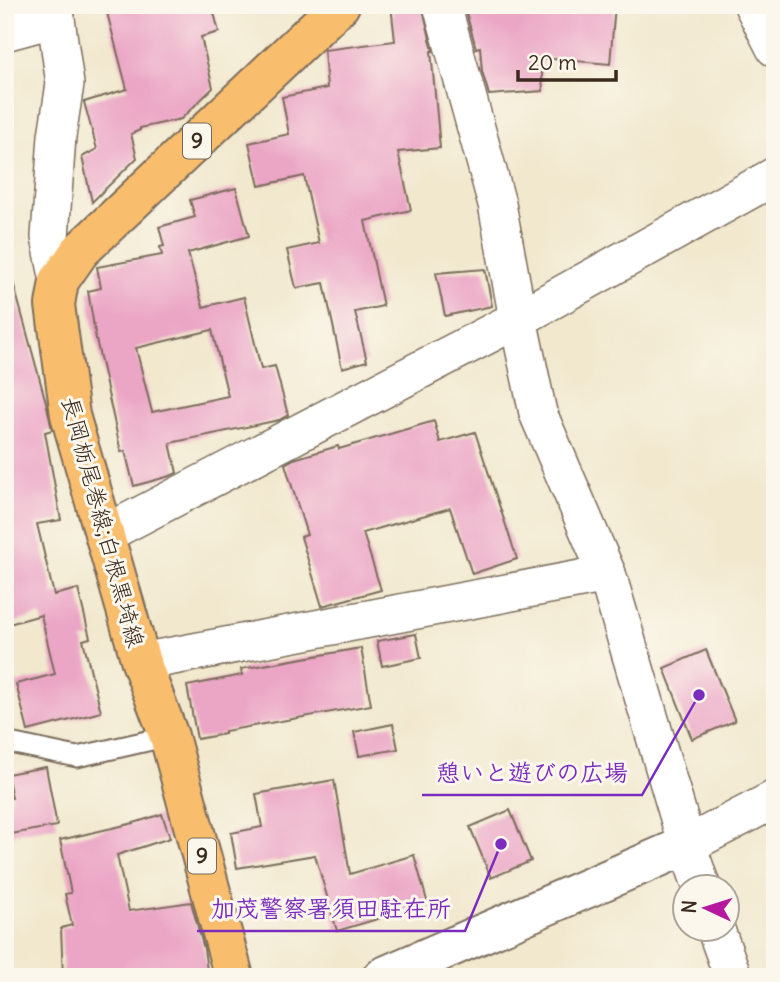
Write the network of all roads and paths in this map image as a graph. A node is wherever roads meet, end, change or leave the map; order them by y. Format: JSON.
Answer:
{"nodes":[{"id":1,"x":340,"y":5,"type":"edge"},
{"id":2,"x":442,"y":5,"type":"edge"},
{"id":3,"x":753,"y":5,"type":"edge"},
{"id":4,"x":55,"y":12,"type":"edge"},
{"id":5,"x":5,"y":32,"type":"edge"},
{"id":6,"x":775,"y":48,"type":"edge"},
{"id":7,"x":775,"y":176,"type":"edge"},
{"id":8,"x":59,"y":281,"type":"junction"},
{"id":9,"x":517,"y":319,"type":"junction"},
{"id":10,"x":105,"y":534,"type":"junction"},
{"id":11,"x":607,"y":574,"type":"junction"},
{"id":12,"x":141,"y":662,"type":"junction"},
{"id":13,"x":169,"y":736,"type":"junction"},
{"id":14,"x":5,"y":742,"type":"edge"},
{"id":15,"x":775,"y":800,"type":"edge"},
{"id":16,"x":687,"y":845,"type":"junction"},
{"id":17,"x":697,"y":874,"type":"edge"},
{"id":18,"x":721,"y":944,"type":"edge"},
{"id":19,"x":234,"y":977,"type":"edge"},
{"id":20,"x":382,"y":977,"type":"edge"},
{"id":21,"x":733,"y":977,"type":"edge"}],
"edges":[{"from":1,"to":8,"type":"main road","number":"9"},
{"from":2,"to":9,"type":"street"},
{"from":3,"to":6,"type":"street"},
{"from":4,"to":5,"type":"street"},
{"from":4,"to":8,"type":"street"},
{"from":7,"to":9,"type":"street"},
{"from":8,"to":10,"type":"main road","name":"長岡栃尾巻線;白根黒埼線","number":"9"},
{"from":9,"to":10,"type":"street"},
{"from":9,"to":11,"type":"street"},
{"from":10,"to":12,"type":"main road","name":"長岡栃尾巻線;白根黒埼線","number":"9"},
{"from":11,"to":12,"type":"street"},
{"from":11,"to":16,"type":"street"},
{"from":12,"to":13,"type":"main road","name":"長岡栃尾巻線;白根黒埼線","number":"9"},
{"from":13,"to":14,"type":"lane"},
{"from":13,"to":19,"type":"main road","name":"長岡栃尾巻線;白根黒埼線","number":"9"},
{"from":15,"to":16,"type":"street"},
{"from":16,"to":17,"type":"street"},
{"from":16,"to":20,"type":"street"},
{"from":18,"to":21,"type":"street"}]}
